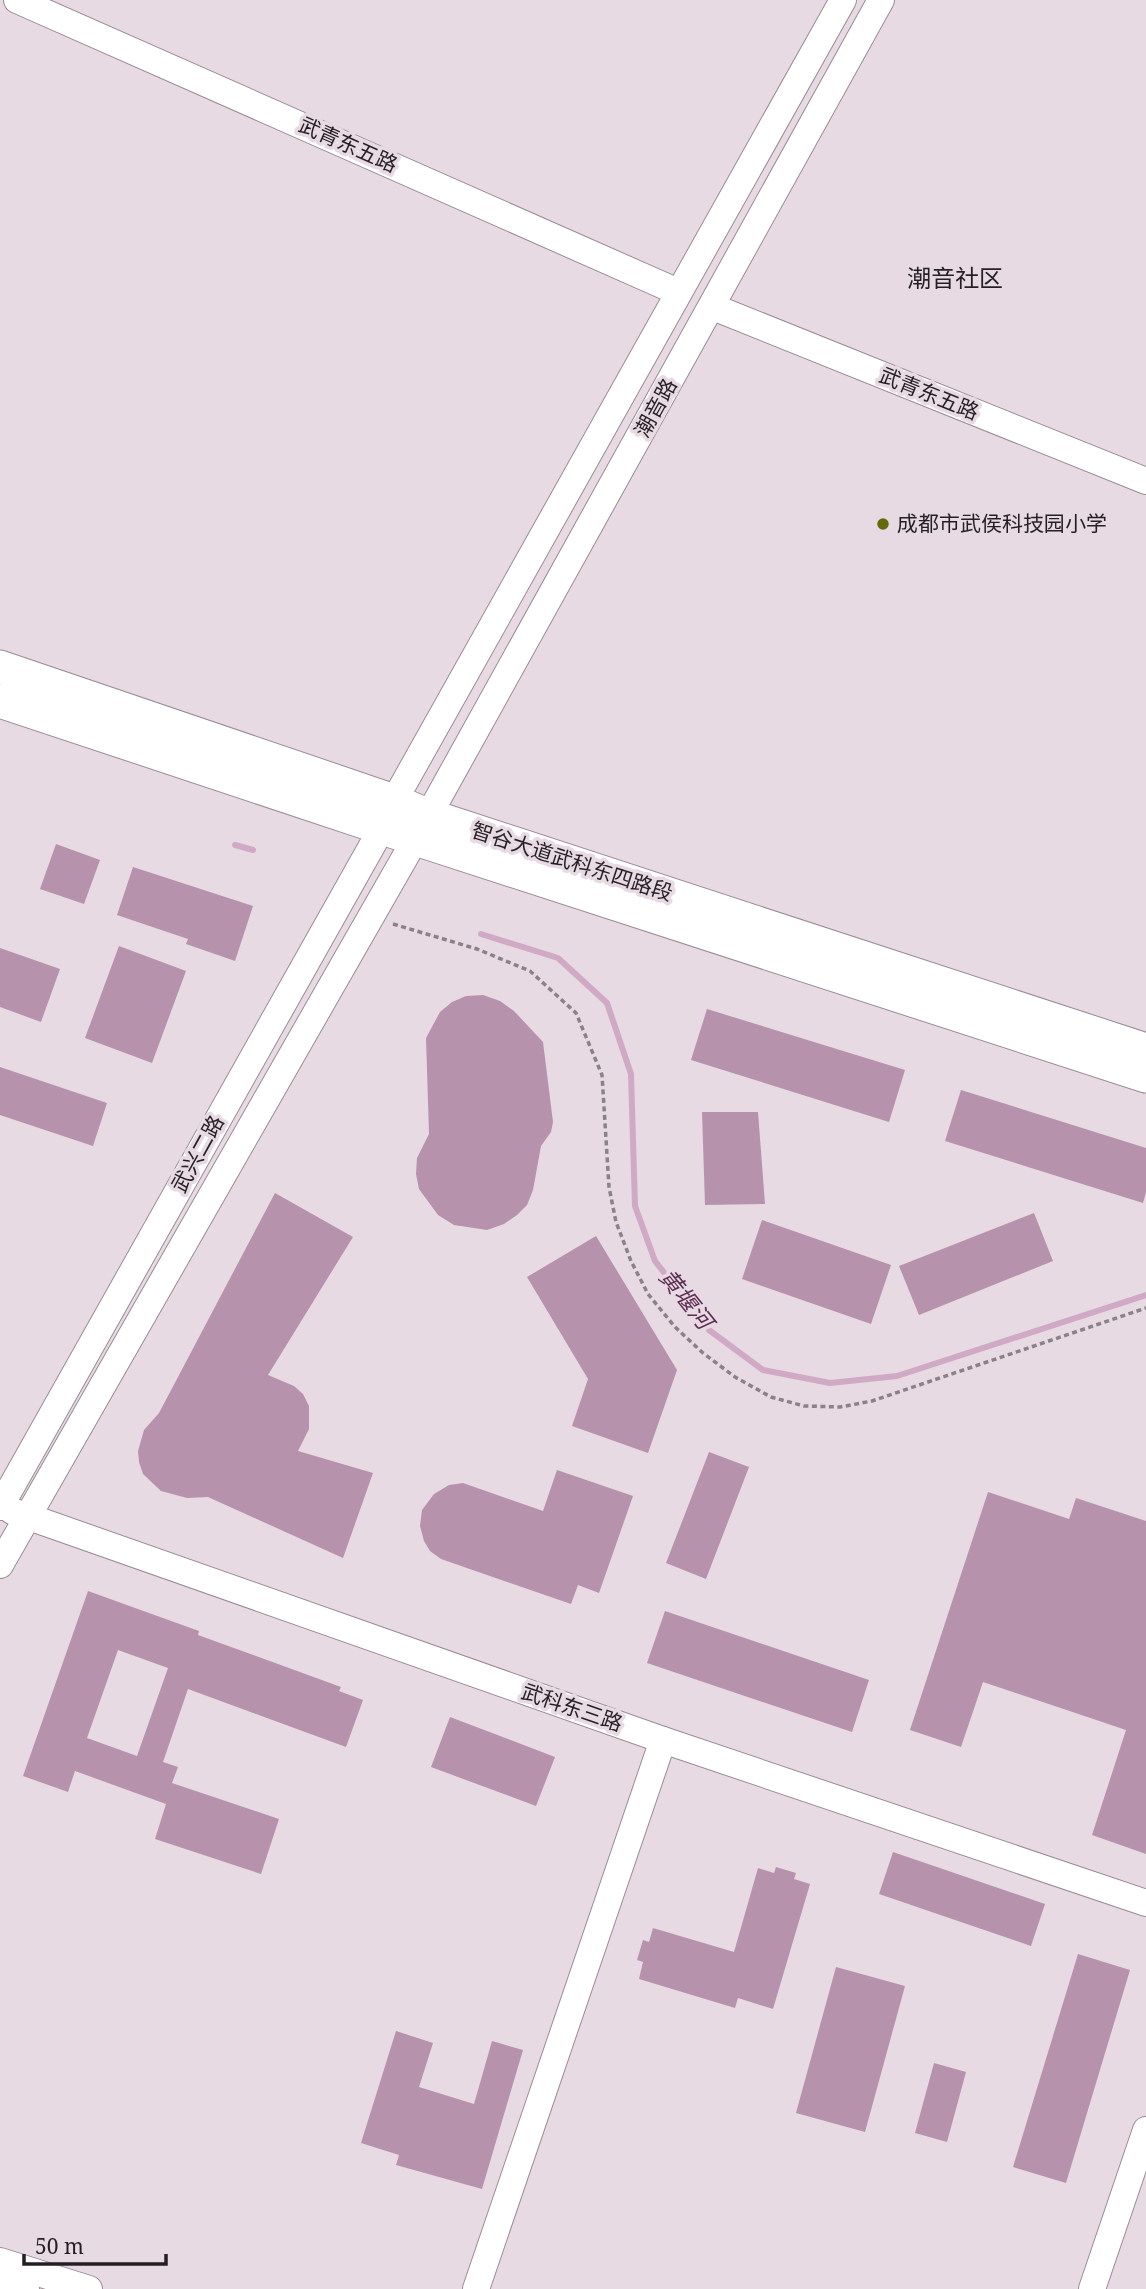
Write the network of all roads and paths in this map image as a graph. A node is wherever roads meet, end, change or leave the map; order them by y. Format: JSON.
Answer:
{"nodes":[{"id":1,"x":17,"y":0,"type":"edge"},
{"id":2,"x":843,"y":0,"type":"edge"},
{"id":3,"x":881,"y":0,"type":"edge"},
{"id":4,"x":62,"y":8,"type":"edge"},
{"id":5,"x":678,"y":292,"type":"junction"},
{"id":6,"x":713,"y":307,"type":"junction"},
{"id":7,"x":1146,"y":481,"type":"edge"},
{"id":8,"x":0,"y":667,"type":"edge"},
{"id":9,"x":0,"y":701,"type":"edge"},
{"id":10,"x":388,"y":814,"type":"junction"},
{"id":11,"x":422,"y":827,"type":"junction"},
{"id":12,"x":371,"y":917,"type":"junction"},
{"id":13,"x":1146,"y":1050,"type":"edge"},
{"id":14,"x":1146,"y":1076,"type":"edge"},
{"id":15,"x":1146,"y":1308,"type":"edge"},
{"id":16,"x":0,"y":1507,"type":"edge"},
{"id":17,"x":27,"y":1516,"type":"junction"},
{"id":18,"x":0,"y":1565,"type":"edge"},
{"id":19,"x":663,"y":1740,"type":"junction"},
{"id":20,"x":1146,"y":1903,"type":"edge"},
{"id":21,"x":1146,"y":2130,"type":"edge"},
{"id":22,"x":0,"y":2261,"type":"edge"},
{"id":23,"x":0,"y":2281,"type":"edge"},
{"id":24,"x":26,"y":2289,"type":"edge"},
{"id":25,"x":89,"y":2289,"type":"edge"},
{"id":26,"x":476,"y":2289,"type":"edge"},
{"id":27,"x":1092,"y":2289,"type":"edge"}],
"edges":[{"from":1,"to":4,"type":"street","name":"武青东五路"},
{"from":2,"to":5,"type":"street","name":"潮音路"},
{"from":3,"to":6,"type":"street","name":"潮音路"},
{"from":4,"to":5,"type":"street","name":"武青东五路"},
{"from":5,"to":10,"type":"street","name":"潮音路"},
{"from":6,"to":7,"type":"street","name":"武青东五路"},
{"from":6,"to":11,"type":"street","name":"潮音路"},
{"from":8,"to":10,"type":"main road","name":"智谷大道武科东四路段"},
{"from":9,"to":10,"type":"main road","name":"智谷大道武科东四路段"},
{"from":10,"to":11,"type":"main road","name":"智谷大道武科东四路段"},
{"from":10,"to":16,"type":"street","name":"武兴二路"},
{"from":11,"to":12,"type":"street","name":"潮音路"},
{"from":11,"to":13,"type":"main road","name":"智谷大道武科东四路段"},
{"from":11,"to":14,"type":"main road","name":"智谷大道武科东四路段"},
{"from":12,"to":15,"type":"path"},
{"from":12,"to":17,"type":"street","name":"潮音路"},
{"from":16,"to":17,"type":"street","name":"武科东三路"},
{"from":17,"to":18,"type":"street","name":"潮音路"},
{"from":17,"to":19,"type":"street","name":"武科东三路"},
{"from":19,"to":20,"type":"street","name":"武科东三路"},
{"from":19,"to":26,"type":"street"},
{"from":21,"to":27,"type":"street"},
{"from":22,"to":25,"type":"street"},
{"from":23,"to":24,"type":"street"}]}
